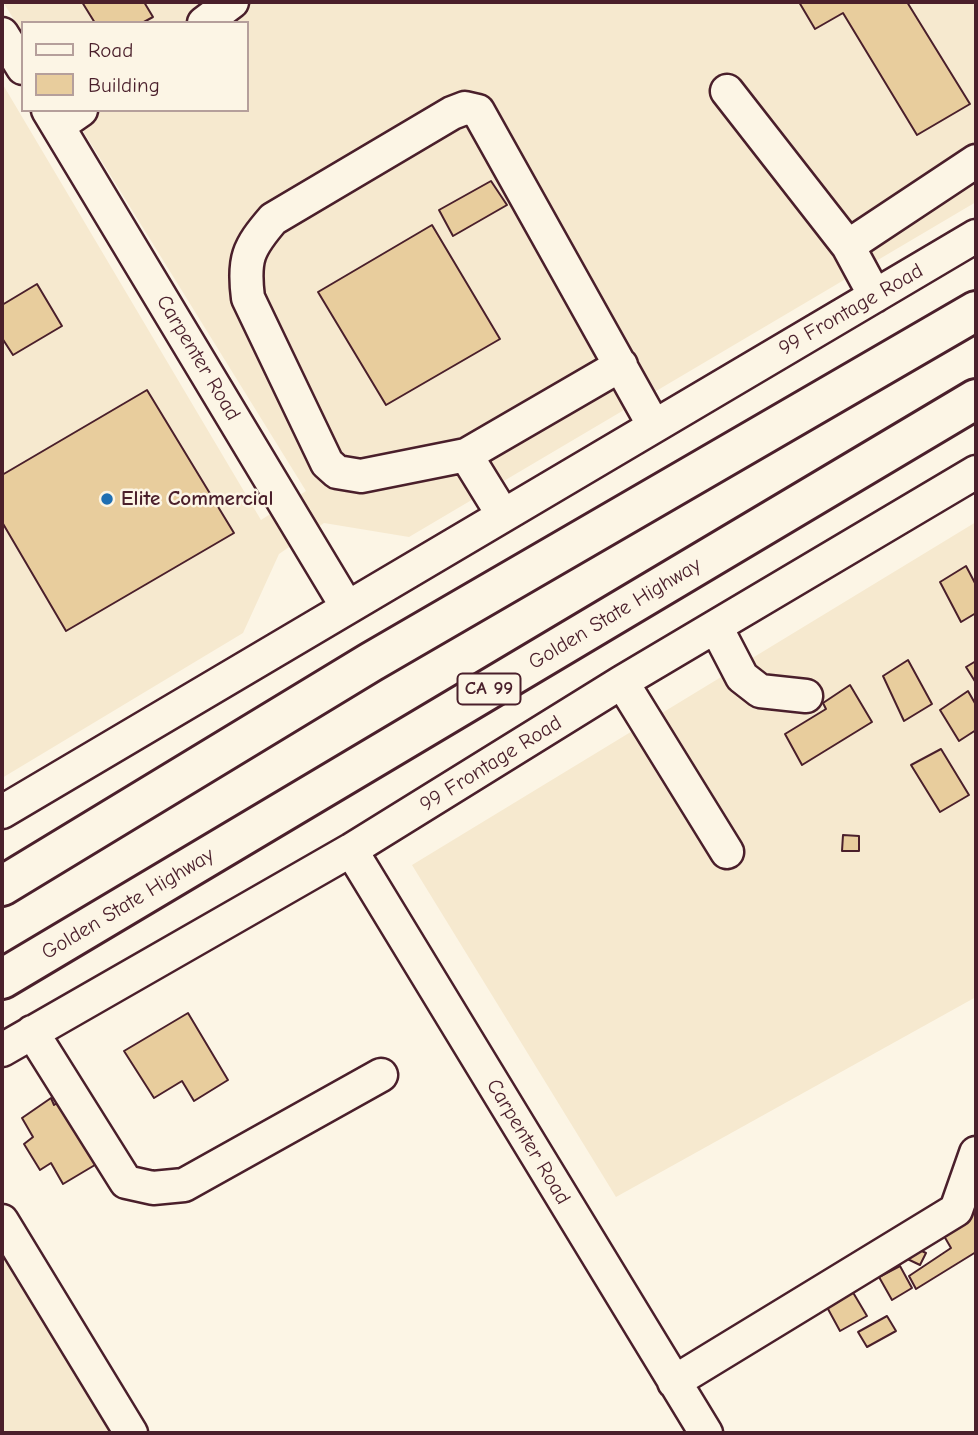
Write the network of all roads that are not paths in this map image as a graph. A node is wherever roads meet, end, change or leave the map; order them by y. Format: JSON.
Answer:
{"nodes":[{"id":1,"x":232,"y":2,"type":"edge"},
{"id":2,"x":207,"y":21,"type":"edge"},
{"id":3,"x":2,"y":34,"type":"edge"},
{"id":4,"x":21,"y":65,"type":"edge"},
{"id":5,"x":727,"y":91,"type":"dead end"},
{"id":6,"x":62,"y":115,"type":"edge"},
{"id":7,"x":976,"y":161,"type":"edge"},
{"id":8,"x":976,"y":236,"type":"edge"},
{"id":9,"x":848,"y":246,"type":"junction"},
{"id":10,"x":875,"y":296,"type":"junction"},
{"id":11,"x":976,"y":311,"type":"edge"},
{"id":12,"x":621,"y":365,"type":"junction"},
{"id":13,"x":976,"y":399,"type":"edge"},
{"id":14,"x":654,"y":426,"type":"junction"},
{"id":15,"x":466,"y":455,"type":"junction"},
{"id":16,"x":976,"y":472,"type":"edge"},
{"id":17,"x":503,"y":514,"type":"junction"},
{"id":18,"x":347,"y":607,"type":"junction"},
{"id":19,"x":716,"y":627,"type":"junction"},
{"id":20,"x":622,"y":682,"type":"junction"},
{"id":21,"x":806,"y":696,"type":"dead end"},
{"id":22,"x":2,"y":812,"type":"edge"},
{"id":23,"x":351,"y":850,"type":"junction"},
{"id":24,"x":727,"y":852,"type":"dead end"},
{"id":25,"x":2,"y":886,"type":"edge"},
{"id":26,"x":2,"y":979,"type":"edge"},
{"id":27,"x":32,"y":1032,"type":"junction"},
{"id":28,"x":2,"y":1050,"type":"edge"},
{"id":29,"x":381,"y":1075,"type":"dead end"},
{"id":30,"x":976,"y":1153,"type":"edge"},
{"id":31,"x":2,"y":1221,"type":"edge"},
{"id":32,"x":674,"y":1382,"type":"junction"},
{"id":33,"x":131,"y":1433,"type":"edge"},
{"id":34,"x":706,"y":1433,"type":"edge"}],
"edges":[{"from":1,"to":2,"type":"street"},
{"from":3,"to":4,"type":"street"},
{"from":5,"to":9,"type":"street"},
{"from":6,"to":18,"type":"street","name":"Carpenter Road"},
{"from":7,"to":9,"type":"street"},
{"from":8,"to":10,"type":"street","name":"99 Frontage Road"},
{"from":9,"to":10,"type":"street"},
{"from":10,"to":14,"type":"street","name":"99 Frontage Road"},
{"from":11,"to":25,"type":"highway"},
{"from":12,"to":14,"type":"street"},
{"from":12,"to":15,"type":"street"},
{"from":12,"to":15,"type":"street"},
{"from":13,"to":26,"type":"highway","name":"Golden State Highway","number":"CA 99"},
{"from":14,"to":17,"type":"street","name":"99 Frontage Road"},
{"from":15,"to":17,"type":"street"},
{"from":16,"to":19,"type":"street","name":"99 Frontage Road"},
{"from":17,"to":18,"type":"street","name":"99 Frontage Road"},
{"from":18,"to":22,"type":"street","name":"99 Frontage Road"},
{"from":19,"to":20,"type":"street","name":"99 Frontage Road"},
{"from":19,"to":21,"type":"street"},
{"from":20,"to":23,"type":"street","name":"99 Frontage Road"},
{"from":20,"to":24,"type":"street"},
{"from":23,"to":27,"type":"street","name":"99 Frontage Road"},
{"from":23,"to":32,"type":"street","name":"Carpenter Road"},
{"from":27,"to":28,"type":"street","name":"99 Frontage Road"},
{"from":27,"to":29,"type":"street"},
{"from":30,"to":32,"type":"street"},
{"from":31,"to":33,"type":"street"},
{"from":32,"to":34,"type":"street","name":"Carpenter Road"}]}
